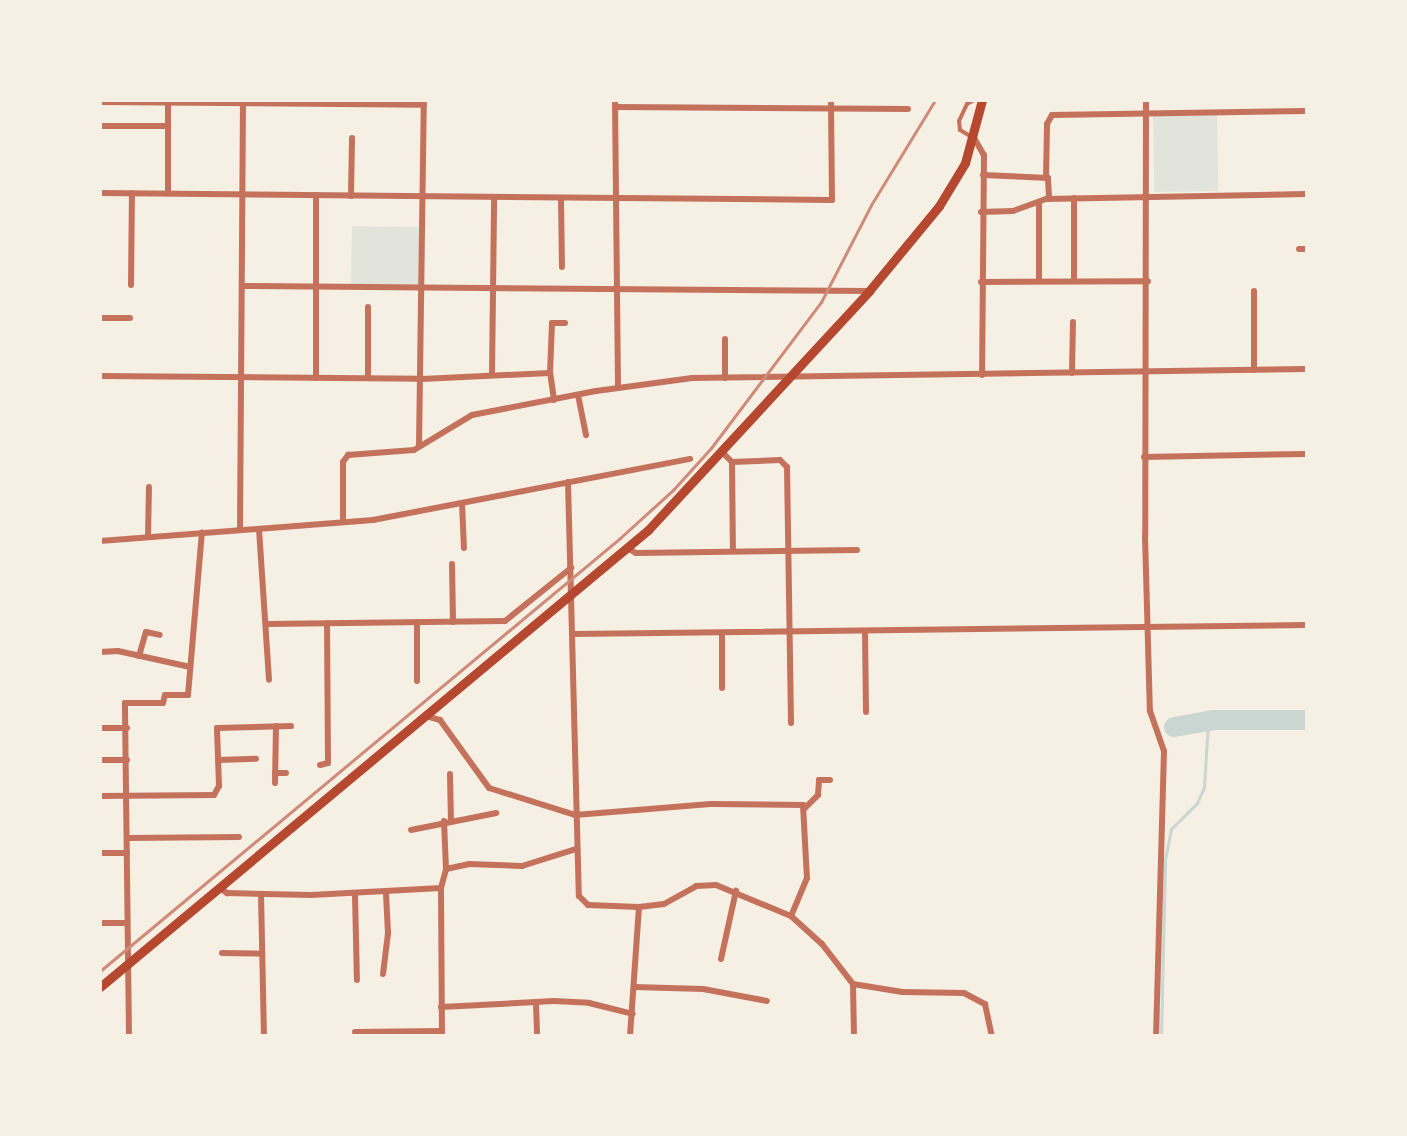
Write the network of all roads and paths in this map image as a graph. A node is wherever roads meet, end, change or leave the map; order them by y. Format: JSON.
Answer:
{"nodes":[{"id":1,"x":974,"y":100,"type":"edge"},
{"id":2,"x":982,"y":100,"type":"edge"},
{"id":3,"x":1146,"y":100,"type":"edge"},
{"id":4,"x":100,"y":102,"type":"edge"},
{"id":5,"x":243,"y":102,"type":"edge"},
{"id":6,"x":168,"y":103,"type":"junction"},
{"id":7,"x":424,"y":103,"type":"edge"},
{"id":8,"x":615,"y":104,"type":"edge"},
{"id":9,"x":729,"y":104,"type":"edge"},
{"id":10,"x":831,"y":104,"type":"edge"},
{"id":11,"x":908,"y":109,"type":"dead end"},
{"id":12,"x":1306,"y":111,"type":"edge"},
{"id":13,"x":1146,"y":113,"type":"junction"},
{"id":14,"x":100,"y":126,"type":"edge"},
{"id":15,"x":168,"y":126,"type":"junction"},
{"id":16,"x":352,"y":138,"type":"dead end"},
{"id":17,"x":974,"y":138,"type":"junction"},
{"id":18,"x":983,"y":174,"type":"junction"},
{"id":19,"x":1046,"y":178,"type":"junction"},
{"id":20,"x":100,"y":193,"type":"edge"},
{"id":21,"x":132,"y":193,"type":"junction"},
{"id":22,"x":168,"y":193,"type":"junction"},
{"id":23,"x":242,"y":193,"type":"junction"},
{"id":24,"x":1306,"y":194,"type":"edge"},
{"id":25,"x":316,"y":195,"type":"junction"},
{"id":26,"x":351,"y":196,"type":"junction"},
{"id":27,"x":1146,"y":196,"type":"junction"},
{"id":28,"x":424,"y":197,"type":"junction"},
{"id":29,"x":494,"y":198,"type":"junction"},
{"id":30,"x":561,"y":198,"type":"junction"},
{"id":31,"x":617,"y":198,"type":"junction"},
{"id":32,"x":1074,"y":198,"type":"junction"},
{"id":33,"x":1049,"y":199,"type":"junction"},
{"id":34,"x":1039,"y":202,"type":"junction"},
{"id":35,"x":981,"y":212,"type":"junction"},
{"id":36,"x":1299,"y":249,"type":"dead end"},
{"id":37,"x":1306,"y":249,"type":"edge"},
{"id":38,"x":562,"y":267,"type":"dead end"},
{"id":39,"x":1039,"y":281,"type":"junction"},
{"id":40,"x":1074,"y":281,"type":"junction"},
{"id":41,"x":1148,"y":281,"type":"junction"},
{"id":42,"x":981,"y":282,"type":"junction"},
{"id":43,"x":131,"y":285,"type":"dead end"},
{"id":44,"x":242,"y":286,"type":"junction"},
{"id":45,"x":315,"y":286,"type":"junction"},
{"id":46,"x":422,"y":286,"type":"junction"},
{"id":47,"x":493,"y":286,"type":"junction"},
{"id":48,"x":619,"y":287,"type":"junction"},
{"id":49,"x":869,"y":291,"type":"junction"},
{"id":50,"x":1254,"y":291,"type":"dead end"},
{"id":51,"x":368,"y":307,"type":"dead end"},
{"id":52,"x":100,"y":318,"type":"edge"},
{"id":53,"x":130,"y":318,"type":"dead end"},
{"id":54,"x":1073,"y":322,"type":"dead end"},
{"id":55,"x":565,"y":323,"type":"dead end"},
{"id":56,"x":725,"y":339,"type":"dead end"},
{"id":57,"x":1306,"y":369,"type":"edge"},
{"id":58,"x":1254,"y":370,"type":"junction"},
{"id":59,"x":1147,"y":372,"type":"junction"},
{"id":60,"x":492,"y":373,"type":"junction"},
{"id":61,"x":550,"y":373,"type":"junction"},
{"id":62,"x":1072,"y":373,"type":"junction"},
{"id":63,"x":982,"y":375,"type":"junction"},
{"id":64,"x":100,"y":376,"type":"edge"},
{"id":65,"x":791,"y":376,"type":"junction"},
{"id":66,"x":241,"y":377,"type":"junction"},
{"id":67,"x":316,"y":378,"type":"junction"},
{"id":68,"x":368,"y":378,"type":"junction"},
{"id":69,"x":725,"y":378,"type":"junction"},
{"id":70,"x":422,"y":379,"type":"junction"},
{"id":71,"x":618,"y":388,"type":"junction"},
{"id":72,"x":578,"y":395,"type":"junction"},
{"id":73,"x":554,"y":400,"type":"junction"},
{"id":74,"x":586,"y":435,"type":"dead end"},
{"id":75,"x":419,"y":447,"type":"junction"},
{"id":76,"x":722,"y":452,"type":"junction"},
{"id":77,"x":1306,"y":454,"type":"edge"},
{"id":78,"x":1144,"y":457,"type":"junction"},
{"id":79,"x":690,"y":459,"type":"dead end"},
{"id":80,"x":732,"y":462,"type":"junction"},
{"id":81,"x":568,"y":482,"type":"junction"},
{"id":82,"x":149,"y":487,"type":"dead end"},
{"id":83,"x":462,"y":503,"type":"junction"},
{"id":84,"x":343,"y":522,"type":"junction"},
{"id":85,"x":259,"y":529,"type":"junction"},
{"id":86,"x":240,"y":530,"type":"junction"},
{"id":87,"x":202,"y":533,"type":"junction"},
{"id":88,"x":148,"y":537,"type":"junction"},
{"id":89,"x":100,"y":541,"type":"edge"},
{"id":90,"x":464,"y":548,"type":"dead end"},
{"id":91,"x":627,"y":548,"type":"junction"},
{"id":92,"x":788,"y":550,"type":"junction"},
{"id":93,"x":857,"y":550,"type":"dead end"},
{"id":94,"x":732,"y":551,"type":"junction"},
{"id":95,"x":452,"y":564,"type":"dead end"},
{"id":96,"x":570,"y":568,"type":"junction"},
{"id":97,"x":573,"y":593,"type":"junction"},
{"id":98,"x":417,"y":622,"type":"junction"},
{"id":99,"x":453,"y":622,"type":"junction"},
{"id":100,"x":327,"y":623,"type":"junction"},
{"id":101,"x":267,"y":624,"type":"junction"},
{"id":102,"x":1306,"y":625,"type":"edge"},
{"id":103,"x":1149,"y":627,"type":"junction"},
{"id":104,"x":865,"y":631,"type":"junction"},
{"id":105,"x":573,"y":634,"type":"junction"},
{"id":106,"x":722,"y":634,"type":"junction"},
{"id":107,"x":789,"y":634,"type":"junction"},
{"id":108,"x":160,"y":635,"type":"dead end"},
{"id":109,"x":100,"y":652,"type":"edge"},
{"id":110,"x":140,"y":656,"type":"junction"},
{"id":111,"x":189,"y":667,"type":"junction"},
{"id":112,"x":269,"y":680,"type":"dead end"},
{"id":113,"x":417,"y":681,"type":"dead end"},
{"id":114,"x":722,"y":688,"type":"dead end"},
{"id":115,"x":866,"y":712,"type":"dead end"},
{"id":116,"x":426,"y":716,"type":"junction"},
{"id":117,"x":791,"y":723,"type":"dead end"},
{"id":118,"x":276,"y":726,"type":"junction"},
{"id":119,"x":291,"y":726,"type":"dead end"},
{"id":120,"x":100,"y":728,"type":"edge"},
{"id":121,"x":127,"y":728,"type":"junction"},
{"id":122,"x":256,"y":759,"type":"dead end"},
{"id":123,"x":100,"y":760,"type":"edge"},
{"id":124,"x":127,"y":760,"type":"junction"},
{"id":125,"x":218,"y":760,"type":"junction"},
{"id":126,"x":320,"y":765,"type":"dead end"},
{"id":127,"x":275,"y":773,"type":"junction"},
{"id":128,"x":286,"y":773,"type":"dead end"},
{"id":129,"x":450,"y":774,"type":"dead end"},
{"id":130,"x":830,"y":780,"type":"dead end"},
{"id":131,"x":275,"y":783,"type":"dead end"},
{"id":132,"x":100,"y":796,"type":"edge"},
{"id":133,"x":127,"y":796,"type":"junction"},
{"id":134,"x":804,"y":809,"type":"junction"},
{"id":135,"x":496,"y":813,"type":"dead end"},
{"id":136,"x":575,"y":815,"type":"junction"},
{"id":137,"x":448,"y":820,"type":"junction"},
{"id":138,"x":411,"y":830,"type":"dead end"},
{"id":139,"x":239,"y":837,"type":"dead end"},
{"id":140,"x":127,"y":838,"type":"junction"},
{"id":141,"x":576,"y":849,"type":"junction"},
{"id":142,"x":100,"y":853,"type":"edge"},
{"id":143,"x":127,"y":853,"type":"junction"},
{"id":144,"x":446,"y":869,"type":"junction"},
{"id":145,"x":220,"y":888,"type":"junction"},
{"id":146,"x":441,"y":888,"type":"junction"},
{"id":147,"x":736,"y":891,"type":"junction"},
{"id":148,"x":386,"y":893,"type":"junction"},
{"id":149,"x":261,"y":894,"type":"junction"},
{"id":150,"x":355,"y":895,"type":"junction"},
{"id":151,"x":639,"y":907,"type":"junction"},
{"id":152,"x":791,"y":916,"type":"junction"},
{"id":153,"x":100,"y":923,"type":"edge"},
{"id":154,"x":127,"y":923,"type":"junction"},
{"id":155,"x":347,"y":936,"type":"dead end"},
{"id":156,"x":357,"y":936,"type":"junction"},
{"id":157,"x":222,"y":953,"type":"dead end"},
{"id":158,"x":261,"y":954,"type":"junction"},
{"id":159,"x":721,"y":959,"type":"dead end"},
{"id":160,"x":130,"y":963,"type":"junction"},
{"id":161,"x":383,"y":974,"type":"dead end"},
{"id":162,"x":357,"y":980,"type":"dead end"},
{"id":163,"x":853,"y":984,"type":"junction"},
{"id":164,"x":100,"y":987,"type":"edge"},
{"id":165,"x":634,"y":987,"type":"junction"},
{"id":166,"x":767,"y":1001,"type":"dead end"},
{"id":167,"x":536,"y":1003,"type":"junction"},
{"id":168,"x":441,"y":1007,"type":"junction"},
{"id":169,"x":633,"y":1014,"type":"junction"},
{"id":170,"x":355,"y":1032,"type":"dead end"},
{"id":171,"x":442,"y":1033,"type":"edge"},
{"id":172,"x":129,"y":1035,"type":"edge"},
{"id":173,"x":264,"y":1035,"type":"edge"},
{"id":174,"x":537,"y":1035,"type":"edge"},
{"id":175,"x":630,"y":1035,"type":"edge"},
{"id":176,"x":854,"y":1035,"type":"edge"},
{"id":177,"x":992,"y":1035,"type":"edge"},
{"id":178,"x":1156,"y":1035,"type":"edge"}],
"edges":[{"from":1,"to":17,"type":"lane"},
{"from":2,"to":17,"type":"main road"},
{"from":3,"to":13,"type":"street"},
{"from":4,"to":6,"type":"street"},
{"from":5,"to":6,"type":"street"},
{"from":5,"to":7,"type":"street"},
{"from":5,"to":23,"type":"street"},
{"from":6,"to":15,"type":"street"},
{"from":7,"to":28,"type":"street"},
{"from":8,"to":9,"type":"street"},
{"from":8,"to":31,"type":"street"},
{"from":9,"to":10,"type":"street"},
{"from":10,"to":11,"type":"street"},
{"from":10,"to":31,"type":"street"},
{"from":12,"to":13,"type":"street"},
{"from":13,"to":19,"type":"street"},
{"from":13,"to":27,"type":"street"},
{"from":14,"to":15,"type":"street"},
{"from":15,"to":22,"type":"street"},
{"from":16,"to":26,"type":"street"},
{"from":17,"to":18,"type":"street"},
{"from":17,"to":49,"type":"main road"},
{"from":18,"to":19,"type":"street"},
{"from":18,"to":35,"type":"street"},
{"from":19,"to":33,"type":"street"},
{"from":20,"to":21,"type":"street"},
{"from":21,"to":22,"type":"street"},
{"from":21,"to":43,"type":"street"},
{"from":22,"to":23,"type":"street"},
{"from":23,"to":25,"type":"street"},
{"from":23,"to":44,"type":"street"},
{"from":24,"to":27,"type":"street"},
{"from":25,"to":26,"type":"street"},
{"from":25,"to":45,"type":"street"},
{"from":26,"to":28,"type":"street"},
{"from":27,"to":32,"type":"street"},
{"from":27,"to":41,"type":"street"},
{"from":28,"to":29,"type":"street"},
{"from":28,"to":46,"type":"street"},
{"from":29,"to":30,"type":"street"},
{"from":29,"to":47,"type":"street"},
{"from":30,"to":31,"type":"street"},
{"from":30,"to":38,"type":"street"},
{"from":31,"to":48,"type":"street"},
{"from":32,"to":33,"type":"street"},
{"from":32,"to":40,"type":"street"},
{"from":33,"to":34,"type":"street"},
{"from":34,"to":35,"type":"street"},
{"from":34,"to":39,"type":"street"},
{"from":35,"to":42,"type":"street"},
{"from":36,"to":37,"type":"street"},
{"from":39,"to":40,"type":"street"},
{"from":39,"to":42,"type":"street"},
{"from":40,"to":41,"type":"street"},
{"from":41,"to":59,"type":"street"},
{"from":42,"to":63,"type":"street"},
{"from":44,"to":45,"type":"street"},
{"from":44,"to":66,"type":"street"},
{"from":45,"to":46,"type":"street"},
{"from":45,"to":67,"type":"street"},
{"from":46,"to":47,"type":"street"},
{"from":46,"to":70,"type":"street"},
{"from":47,"to":48,"type":"street"},
{"from":47,"to":60,"type":"street"},
{"from":48,"to":49,"type":"street"},
{"from":48,"to":71,"type":"street"},
{"from":49,"to":65,"type":"main road"},
{"from":50,"to":58,"type":"street"},
{"from":51,"to":68,"type":"street"},
{"from":52,"to":53,"type":"street"},
{"from":54,"to":62,"type":"street"},
{"from":55,"to":61,"type":"street"},
{"from":56,"to":69,"type":"street"},
{"from":57,"to":58,"type":"street"},
{"from":58,"to":59,"type":"street"},
{"from":59,"to":62,"type":"street"},
{"from":59,"to":78,"type":"street"},
{"from":60,"to":61,"type":"street"},
{"from":60,"to":70,"type":"street"},
{"from":61,"to":73,"type":"street"},
{"from":62,"to":63,"type":"street"},
{"from":63,"to":65,"type":"street"},
{"from":64,"to":66,"type":"street"},
{"from":65,"to":69,"type":"street"},
{"from":65,"to":76,"type":"main road"},
{"from":66,"to":67,"type":"street"},
{"from":66,"to":86,"type":"street"},
{"from":67,"to":68,"type":"street"},
{"from":68,"to":70,"type":"street"},
{"from":69,"to":71,"type":"street"},
{"from":70,"to":75,"type":"street"},
{"from":71,"to":72,"type":"street"},
{"from":72,"to":73,"type":"street"},
{"from":72,"to":74,"type":"street"},
{"from":73,"to":75,"type":"street"},
{"from":75,"to":84,"type":"street"},
{"from":76,"to":80,"type":"street"},
{"from":76,"to":91,"type":"main road"},
{"from":77,"to":78,"type":"street"},
{"from":78,"to":103,"type":"street"},
{"from":79,"to":81,"type":"street"},
{"from":80,"to":92,"type":"street"},
{"from":80,"to":94,"type":"street"},
{"from":81,"to":83,"type":"street"},
{"from":81,"to":96,"type":"street"},
{"from":82,"to":88,"type":"street"},
{"from":83,"to":84,"type":"street"},
{"from":83,"to":90,"type":"street"},
{"from":84,"to":85,"type":"street"},
{"from":85,"to":86,"type":"street"},
{"from":85,"to":101,"type":"street"},
{"from":86,"to":87,"type":"street"},
{"from":87,"to":88,"type":"street"},
{"from":87,"to":111,"type":"street"},
{"from":88,"to":89,"type":"street"},
{"from":91,"to":94,"type":"street"},
{"from":91,"to":97,"type":"main road"},
{"from":92,"to":93,"type":"street"},
{"from":92,"to":94,"type":"street"},
{"from":92,"to":107,"type":"street"},
{"from":95,"to":99,"type":"street"},
{"from":96,"to":97,"type":"street"},
{"from":96,"to":99,"type":"street"},
{"from":97,"to":105,"type":"street"},
{"from":97,"to":116,"type":"main road"},
{"from":98,"to":99,"type":"street"},
{"from":98,"to":100,"type":"street"},
{"from":98,"to":113,"type":"street"},
{"from":100,"to":101,"type":"street"},
{"from":100,"to":126,"type":"street"},
{"from":101,"to":112,"type":"street"},
{"from":102,"to":103,"type":"street"},
{"from":103,"to":104,"type":"street"},
{"from":103,"to":178,"type":"street"},
{"from":104,"to":107,"type":"street"},
{"from":104,"to":115,"type":"street"},
{"from":105,"to":106,"type":"street"},
{"from":105,"to":136,"type":"street"},
{"from":106,"to":107,"type":"street"},
{"from":106,"to":114,"type":"street"},
{"from":107,"to":117,"type":"street"},
{"from":108,"to":110,"type":"street"},
{"from":109,"to":110,"type":"street"},
{"from":110,"to":111,"type":"street"},
{"from":111,"to":121,"type":"street"},
{"from":116,"to":136,"type":"street"},
{"from":116,"to":145,"type":"main road"},
{"from":118,"to":119,"type":"street"},
{"from":118,"to":125,"type":"street"},
{"from":118,"to":127,"type":"street"},
{"from":120,"to":121,"type":"street"},
{"from":121,"to":124,"type":"street"},
{"from":122,"to":125,"type":"street"},
{"from":123,"to":124,"type":"street"},
{"from":124,"to":133,"type":"street"},
{"from":125,"to":133,"type":"street"},
{"from":127,"to":128,"type":"street"},
{"from":127,"to":131,"type":"street"},
{"from":129,"to":137,"type":"street"},
{"from":130,"to":134,"type":"street"},
{"from":132,"to":133,"type":"street"},
{"from":133,"to":140,"type":"street"},
{"from":134,"to":136,"type":"street"},
{"from":134,"to":152,"type":"street"},
{"from":135,"to":137,"type":"street"},
{"from":136,"to":141,"type":"street"},
{"from":137,"to":138,"type":"street"},
{"from":137,"to":144,"type":"street"},
{"from":139,"to":140,"type":"street"},
{"from":140,"to":143,"type":"street"},
{"from":141,"to":144,"type":"street"},
{"from":141,"to":151,"type":"street"},
{"from":142,"to":143,"type":"street"},
{"from":143,"to":154,"type":"street"},
{"from":144,"to":146,"type":"street"},
{"from":145,"to":149,"type":"street"},
{"from":145,"to":160,"type":"main road"},
{"from":146,"to":148,"type":"street"},
{"from":146,"to":168,"type":"street"},
{"from":147,"to":151,"type":"street"},
{"from":147,"to":152,"type":"street"},
{"from":147,"to":159,"type":"street"},
{"from":148,"to":150,"type":"street"},
{"from":148,"to":161,"type":"street"},
{"from":149,"to":150,"type":"street"},
{"from":149,"to":158,"type":"street"},
{"from":150,"to":156,"type":"street"},
{"from":151,"to":165,"type":"street"},
{"from":152,"to":163,"type":"street"},
{"from":153,"to":154,"type":"street"},
{"from":154,"to":160,"type":"street"},
{"from":155,"to":156,"type":"street"},
{"from":156,"to":162,"type":"street"},
{"from":157,"to":158,"type":"street"},
{"from":158,"to":173,"type":"street"},
{"from":160,"to":164,"type":"main road"},
{"from":160,"to":172,"type":"street"},
{"from":163,"to":176,"type":"street"},
{"from":163,"to":177,"type":"street"},
{"from":165,"to":166,"type":"street"},
{"from":165,"to":169,"type":"street"},
{"from":167,"to":168,"type":"street"},
{"from":167,"to":169,"type":"street"},
{"from":167,"to":174,"type":"street"},
{"from":168,"to":171,"type":"street"},
{"from":169,"to":175,"type":"street"},
{"from":170,"to":171,"type":"street"}]}
